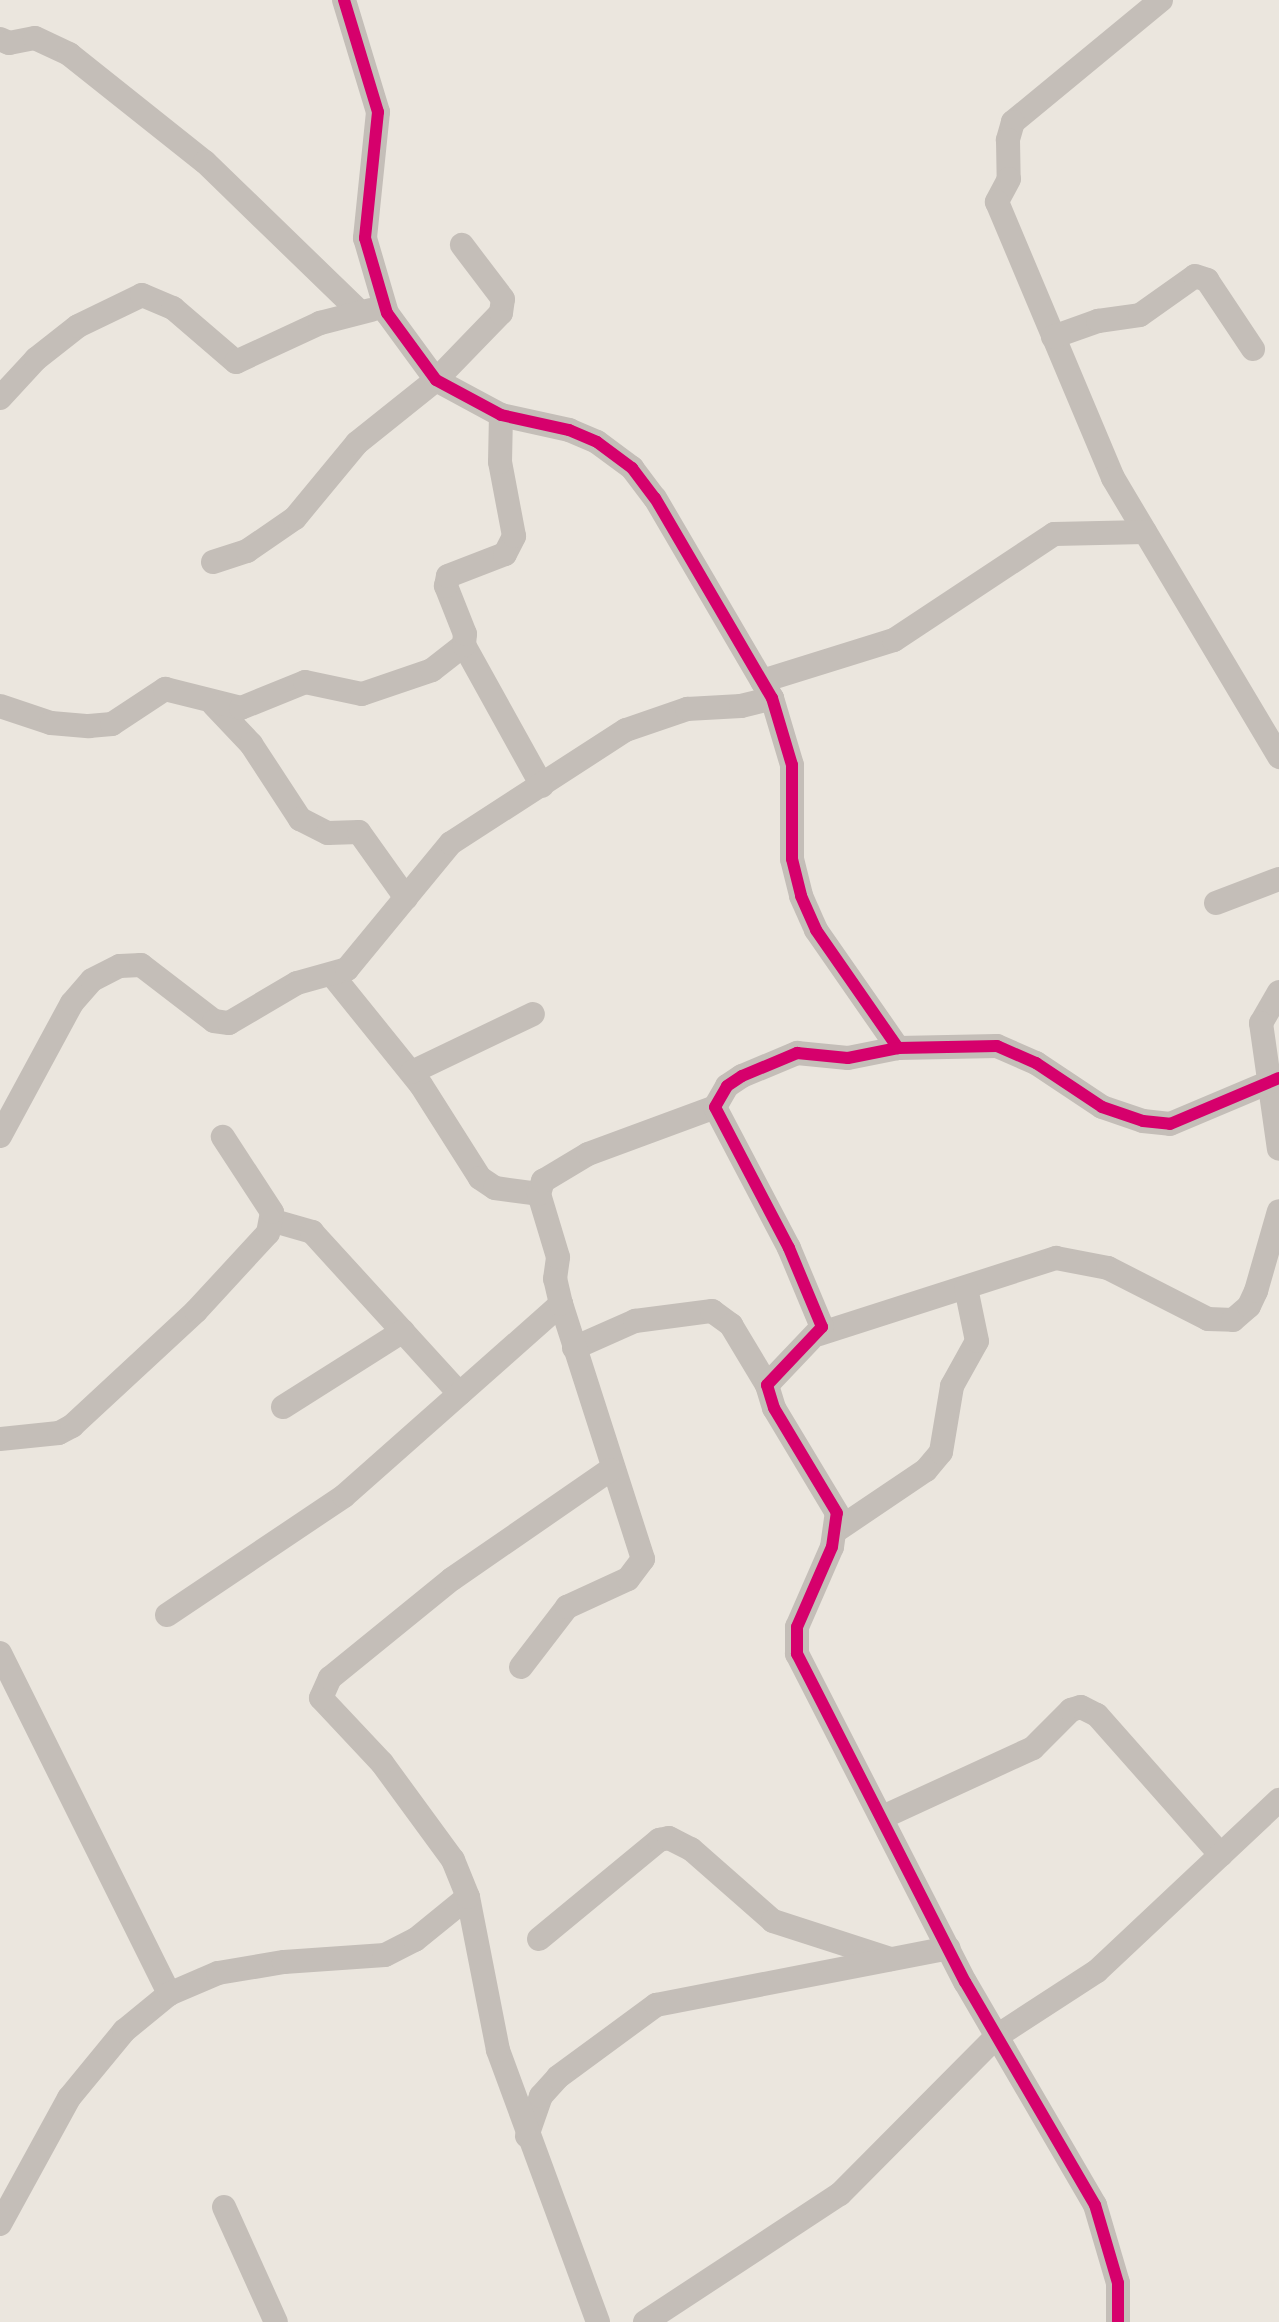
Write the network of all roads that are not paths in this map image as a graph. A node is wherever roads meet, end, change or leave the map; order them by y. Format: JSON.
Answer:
{"nodes":[{"id":1,"x":344,"y":0,"type":"edge"},
{"id":2,"x":1161,"y":0,"type":"edge"},
{"id":3,"x":0,"y":39,"type":"edge"},
{"id":4,"x":462,"y":245,"type":"dead end"},
{"id":5,"x":359,"y":311,"type":"junction"},
{"id":6,"x":387,"y":313,"type":"junction"},
{"id":7,"x":1053,"y":337,"type":"junction"},
{"id":8,"x":1253,"y":349,"type":"dead end"},
{"id":9,"x":436,"y":380,"type":"junction"},
{"id":10,"x":0,"y":398,"type":"edge"},
{"id":11,"x":501,"y":415,"type":"junction"},
{"id":12,"x":1145,"y":532,"type":"junction"},
{"id":13,"x":213,"y":562,"type":"dead end"},
{"id":14,"x":464,"y":645,"type":"junction"},
{"id":15,"x":767,"y":689,"type":"junction"},
{"id":16,"x":214,"y":705,"type":"junction"},
{"id":17,"x":0,"y":706,"type":"edge"},
{"id":18,"x":1279,"y":757,"type":"edge"},
{"id":19,"x":542,"y":786,"type":"junction"},
{"id":20,"x":1279,"y":879,"type":"edge"},
{"id":21,"x":406,"y":898,"type":"junction"},
{"id":22,"x":1216,"y":903,"type":"dead end"},
{"id":23,"x":333,"y":976,"type":"junction"},
{"id":24,"x":1279,"y":992,"type":"edge"},
{"id":25,"x":533,"y":1014,"type":"dead end"},
{"id":26,"x":898,"y":1048,"type":"junction"},
{"id":27,"x":412,"y":1072,"type":"junction"},
{"id":28,"x":1275,"y":1079,"type":"edge"},
{"id":29,"x":715,"y":1107,"type":"junction"},
{"id":30,"x":0,"y":1136,"type":"edge"},
{"id":31,"x":223,"y":1137,"type":"dead end"},
{"id":32,"x":1279,"y":1149,"type":"edge"},
{"id":33,"x":539,"y":1194,"type":"junction"},
{"id":34,"x":1279,"y":1211,"type":"edge"},
{"id":35,"x":274,"y":1221,"type":"junction"},
{"id":36,"x":966,"y":1288,"type":"junction"},
{"id":37,"x":561,"y":1304,"type":"junction"},
{"id":38,"x":403,"y":1331,"type":"junction"},
{"id":39,"x":819,"y":1334,"type":"junction"},
{"id":40,"x":574,"y":1348,"type":"junction"},
{"id":41,"x":767,"y":1385,"type":"junction"},
{"id":42,"x":460,"y":1394,"type":"junction"},
{"id":43,"x":283,"y":1407,"type":"dead end"},
{"id":44,"x":0,"y":1439,"type":"edge"},
{"id":45,"x":610,"y":1470,"type":"junction"},
{"id":46,"x":837,"y":1530,"type":"junction"},
{"id":47,"x":167,"y":1615,"type":"dead end"},
{"id":48,"x":0,"y":1653,"type":"edge"},
{"id":49,"x":521,"y":1667,"type":"dead end"},
{"id":50,"x":1279,"y":1800,"type":"edge"},
{"id":51,"x":883,"y":1817,"type":"junction"},
{"id":52,"x":1221,"y":1855,"type":"junction"},
{"id":53,"x":468,"y":1897,"type":"junction"},
{"id":54,"x":539,"y":1939,"type":"dead end"},
{"id":55,"x":948,"y":1948,"type":"junction"},
{"id":56,"x":893,"y":1960,"type":"junction"},
{"id":57,"x":169,"y":1994,"type":"junction"},
{"id":58,"x":997,"y":2036,"type":"junction"},
{"id":59,"x":527,"y":2136,"type":"junction"},
{"id":60,"x":224,"y":2207,"type":"dead end"},
{"id":61,"x":0,"y":2224,"type":"edge"},
{"id":62,"x":276,"y":2322,"type":"edge"},
{"id":63,"x":598,"y":2322,"type":"edge"},
{"id":64,"x":645,"y":2322,"type":"edge"},
{"id":65,"x":1118,"y":2322,"type":"edge"}],
"edges":[{"from":1,"to":6,"type":"street"},
{"from":2,"to":7,"type":"street"},
{"from":3,"to":5,"type":"street"},
{"from":4,"to":9,"type":"street"},
{"from":5,"to":6,"type":"street"},
{"from":5,"to":10,"type":"street"},
{"from":6,"to":9,"type":"street"},
{"from":7,"to":8,"type":"street"},
{"from":7,"to":12,"type":"street"},
{"from":9,"to":11,"type":"street"},
{"from":9,"to":13,"type":"street"},
{"from":11,"to":14,"type":"street"},
{"from":11,"to":15,"type":"street"},
{"from":12,"to":15,"type":"street"},
{"from":12,"to":18,"type":"street"},
{"from":14,"to":16,"type":"street"},
{"from":14,"to":19,"type":"street"},
{"from":15,"to":19,"type":"street"},
{"from":15,"to":26,"type":"street"},
{"from":16,"to":17,"type":"street"},
{"from":16,"to":21,"type":"street"},
{"from":19,"to":21,"type":"street"},
{"from":20,"to":22,"type":"street"},
{"from":21,"to":23,"type":"street"},
{"from":23,"to":27,"type":"street"},
{"from":23,"to":30,"type":"street"},
{"from":24,"to":28,"type":"street"},
{"from":25,"to":27,"type":"street"},
{"from":26,"to":28,"type":"street"},
{"from":26,"to":29,"type":"street"},
{"from":27,"to":33,"type":"street"},
{"from":28,"to":32,"type":"street"},
{"from":29,"to":33,"type":"street"},
{"from":29,"to":39,"type":"street"},
{"from":31,"to":35,"type":"street"},
{"from":33,"to":37,"type":"street"},
{"from":34,"to":36,"type":"street"},
{"from":35,"to":38,"type":"street"},
{"from":35,"to":44,"type":"street"},
{"from":36,"to":39,"type":"street"},
{"from":36,"to":46,"type":"street"},
{"from":37,"to":40,"type":"street"},
{"from":37,"to":42,"type":"street"},
{"from":38,"to":42,"type":"street"},
{"from":38,"to":43,"type":"street"},
{"from":39,"to":41,"type":"street"},
{"from":40,"to":41,"type":"street"},
{"from":40,"to":45,"type":"street"},
{"from":41,"to":46,"type":"street"},
{"from":42,"to":47,"type":"street"},
{"from":45,"to":49,"type":"street"},
{"from":45,"to":53,"type":"street"},
{"from":46,"to":51,"type":"street"},
{"from":48,"to":57,"type":"street"},
{"from":50,"to":52,"type":"street"},
{"from":51,"to":52,"type":"street"},
{"from":51,"to":55,"type":"street"},
{"from":52,"to":58,"type":"street"},
{"from":53,"to":57,"type":"street"},
{"from":53,"to":59,"type":"street"},
{"from":54,"to":56,"type":"street"},
{"from":55,"to":56,"type":"street"},
{"from":55,"to":58,"type":"street"},
{"from":56,"to":59,"type":"street"},
{"from":57,"to":61,"type":"street"},
{"from":58,"to":64,"type":"street"},
{"from":58,"to":65,"type":"street"},
{"from":59,"to":63,"type":"street"},
{"from":60,"to":62,"type":"street"}]}
